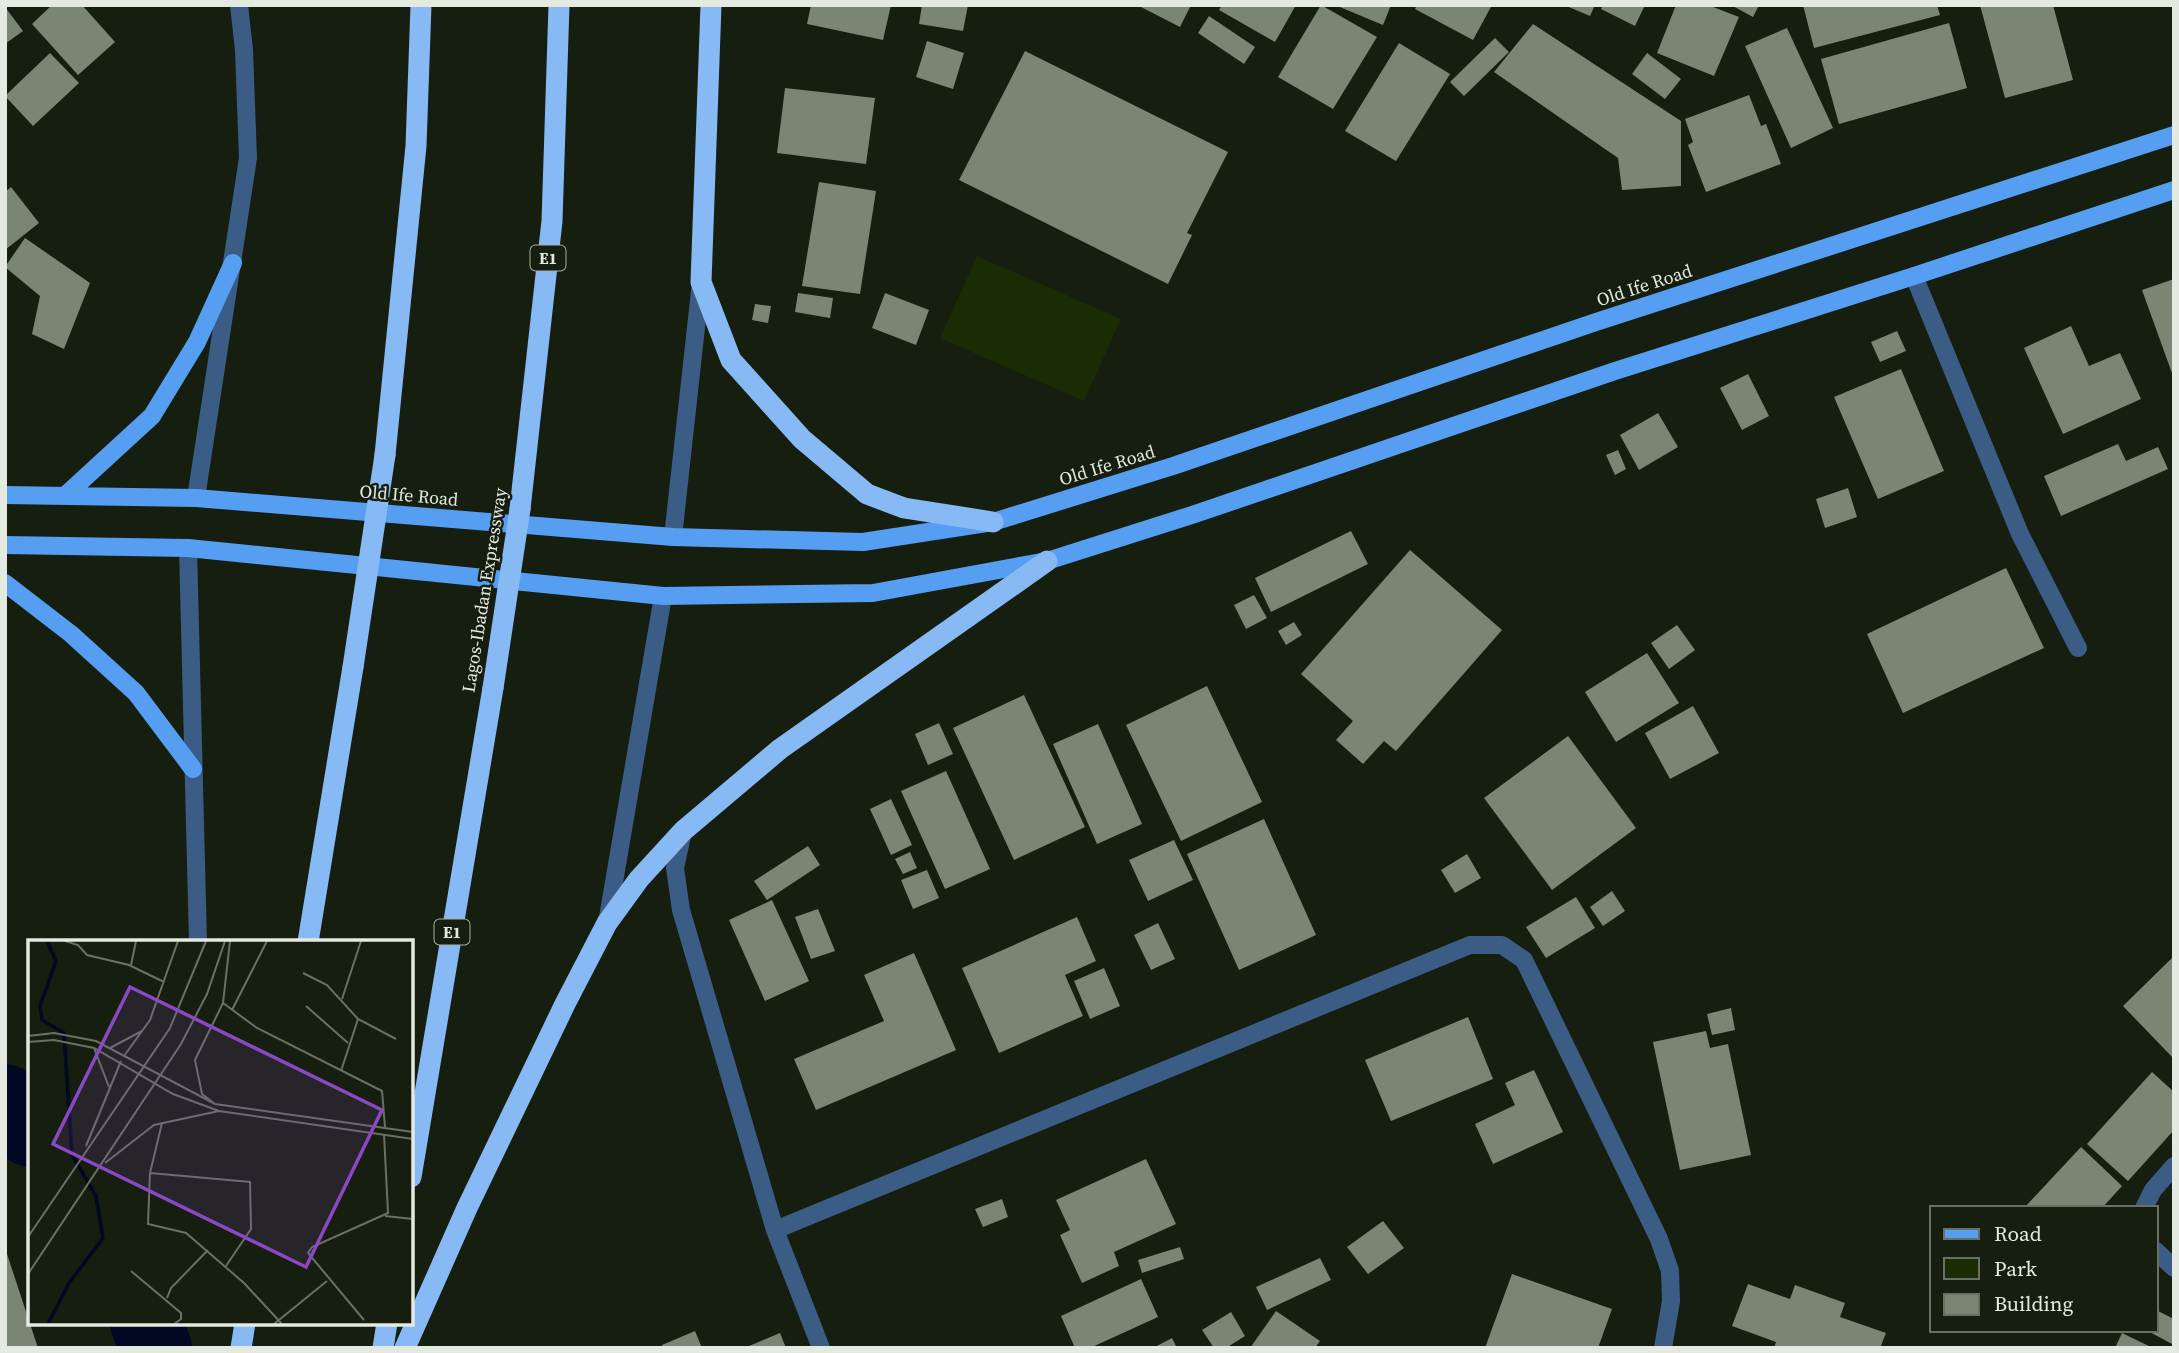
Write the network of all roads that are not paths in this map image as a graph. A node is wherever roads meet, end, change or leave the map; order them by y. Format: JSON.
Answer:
{"nodes":[{"id":1,"x":239,"y":5,"type":"edge"},
{"id":2,"x":421,"y":5,"type":"edge"},
{"id":3,"x":558,"y":5,"type":"edge"},
{"id":4,"x":711,"y":5,"type":"edge"},
{"id":5,"x":2174,"y":135,"type":"edge"},
{"id":6,"x":2174,"y":190,"type":"edge"},
{"id":7,"x":233,"y":263,"type":"junction"},
{"id":8,"x":1914,"y":276,"type":"junction"},
{"id":9,"x":701,"y":282,"type":"junction"},
{"id":10,"x":67,"y":494,"type":"junction"},
{"id":11,"x":5,"y":495,"type":"edge"},
{"id":12,"x":196,"y":498,"type":"junction"},
{"id":13,"x":993,"y":522,"type":"junction"},
{"id":14,"x":673,"y":537,"type":"junction"},
{"id":15,"x":5,"y":545,"type":"edge"},
{"id":16,"x":188,"y":548,"type":"junction"},
{"id":17,"x":1047,"y":561,"type":"junction"},
{"id":18,"x":5,"y":583,"type":"edge"},
{"id":19,"x":663,"y":596,"type":"junction"},
{"id":20,"x":2078,"y":648,"type":"dead end"},
{"id":21,"x":193,"y":769,"type":"junction"},
{"id":22,"x":683,"y":831,"type":"junction"},
{"id":23,"x":607,"y":923,"type":"junction"},
{"id":24,"x":198,"y":940,"type":"edge"},
{"id":25,"x":308,"y":940,"type":"edge"},
{"id":26,"x":413,"y":1165,"type":"edge"},
{"id":27,"x":2174,"y":1166,"type":"edge"},
{"id":28,"x":2145,"y":1206,"type":"edge"},
{"id":29,"x":775,"y":1230,"type":"junction"},
{"id":30,"x":2158,"y":1253,"type":"edge"},
{"id":31,"x":2174,"y":1268,"type":"edge"},
{"id":32,"x":245,"y":1325,"type":"edge"},
{"id":33,"x":387,"y":1325,"type":"edge"},
{"id":34,"x":241,"y":1348,"type":"edge"},
{"id":35,"x":383,"y":1348,"type":"edge"},
{"id":36,"x":405,"y":1348,"type":"edge"},
{"id":37,"x":821,"y":1348,"type":"edge"},
{"id":38,"x":1663,"y":1348,"type":"edge"}],
"edges":[{"from":1,"to":7,"type":"street"},
{"from":2,"to":25,"type":"highway","bridge":true},
{"from":3,"to":26,"type":"highway","name":"Lagos-Ibadan Expressway","number":"E1","bridge":true},
{"from":4,"to":9,"type":"highway"},
{"from":5,"to":13,"type":"main road","name":"Old Ife Road"},
{"from":6,"to":8,"type":"main road"},
{"from":7,"to":10,"type":"main road"},
{"from":7,"to":12,"type":"street"},
{"from":8,"to":17,"type":"main road"},
{"from":8,"to":20,"type":"street"},
{"from":9,"to":13,"type":"highway"},
{"from":9,"to":14,"type":"street"},
{"from":10,"to":11,"type":"main road","name":"Old Ife Road"},
{"from":10,"to":12,"type":"main road","name":"Old Ife Road"},
{"from":12,"to":14,"type":"main road","name":"Old Ife Road"},
{"from":13,"to":14,"type":"main road","name":"Old Ife Road"},
{"from":15,"to":16,"type":"main road"},
{"from":16,"to":19,"type":"main road"},
{"from":16,"to":21,"type":"street"},
{"from":17,"to":19,"type":"main road"},
{"from":17,"to":22,"type":"highway"},
{"from":18,"to":21,"type":"main road"},
{"from":19,"to":23,"type":"street"},
{"from":21,"to":24,"type":"street"},
{"from":22,"to":23,"type":"highway"},
{"from":22,"to":29,"type":"street"},
{"from":23,"to":36,"type":"highway"},
{"from":27,"to":28,"type":"street"},
{"from":29,"to":37,"type":"street"},
{"from":29,"to":38,"type":"street"},
{"from":30,"to":31,"type":"street"},
{"from":32,"to":34,"type":"highway"},
{"from":33,"to":35,"type":"highway"}]}
